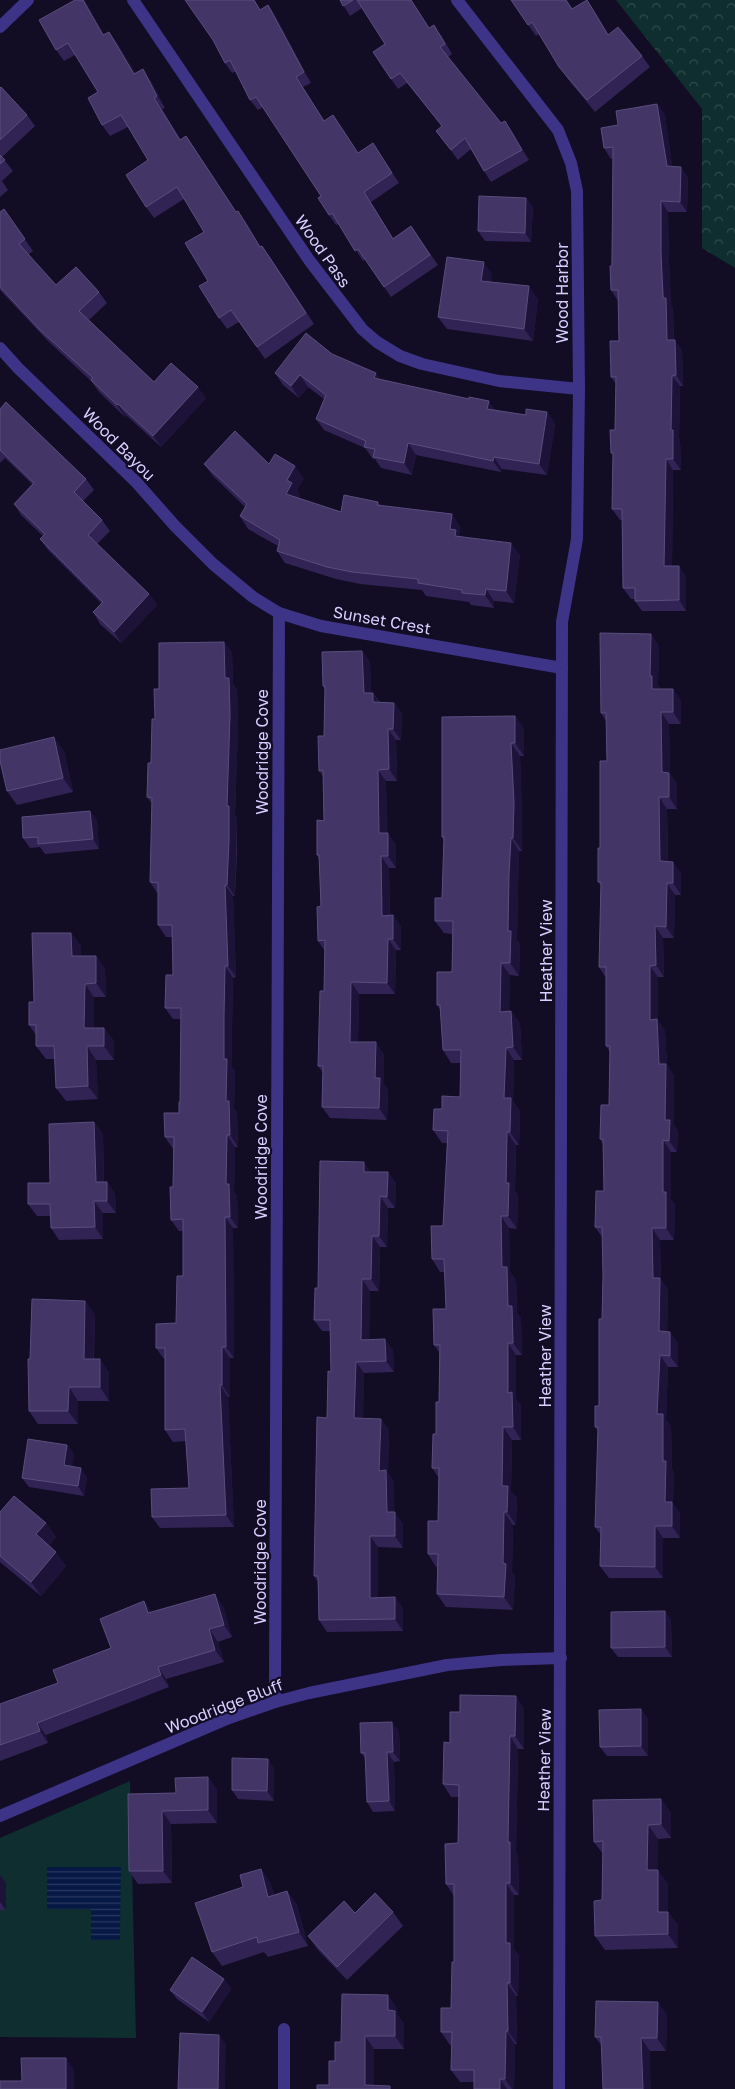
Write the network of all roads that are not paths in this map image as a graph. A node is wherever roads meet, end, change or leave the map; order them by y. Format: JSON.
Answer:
{"nodes":[{"id":1,"x":28,"y":0,"type":"edge"},
{"id":2,"x":133,"y":0,"type":"edge"},
{"id":3,"x":457,"y":0,"type":"edge"},
{"id":4,"x":0,"y":27,"type":"edge"},
{"id":5,"x":0,"y":348,"type":"edge"},
{"id":6,"x":579,"y":389,"type":"junction"},
{"id":7,"x":213,"y":564,"type":"joint"},
{"id":8,"x":279,"y":613,"type":"junction"},
{"id":9,"x":562,"y":622,"type":"joint"},
{"id":10,"x":562,"y":668,"type":"junction"},
{"id":11,"x":561,"y":1658,"type":"junction"},
{"id":12,"x":275,"y":1702,"type":"junction"},
{"id":13,"x":0,"y":1816,"type":"edge"},
{"id":14,"x":284,"y":2029,"type":"dead end"},
{"id":15,"x":284,"y":2089,"type":"edge"},
{"id":16,"x":559,"y":2089,"type":"edge"}],
"edges":[{"from":1,"to":4,"type":"street"},
{"from":2,"to":6,"type":"street","name":"Wood Pass"},
{"from":3,"to":6,"type":"street","name":"Wood Harbor"},
{"from":5,"to":7,"type":"street","name":"Wood Bayou"},
{"from":6,"to":9,"type":"street","name":"Wood Harbor"},
{"from":7,"to":8,"type":"street","name":"Sunset Crest"},
{"from":8,"to":10,"type":"street","name":"Sunset Crest"},
{"from":8,"to":12,"type":"street","name":"Woodridge Cove"},
{"from":9,"to":10,"type":"street","name":"Heather View"},
{"from":10,"to":11,"type":"street","name":"Heather View"},
{"from":11,"to":12,"type":"street","name":"Woodridge Bluff"},
{"from":11,"to":16,"type":"street","name":"Heather View"},
{"from":12,"to":13,"type":"street","name":"Woodridge Bluff"},
{"from":14,"to":15,"type":"street"}]}
